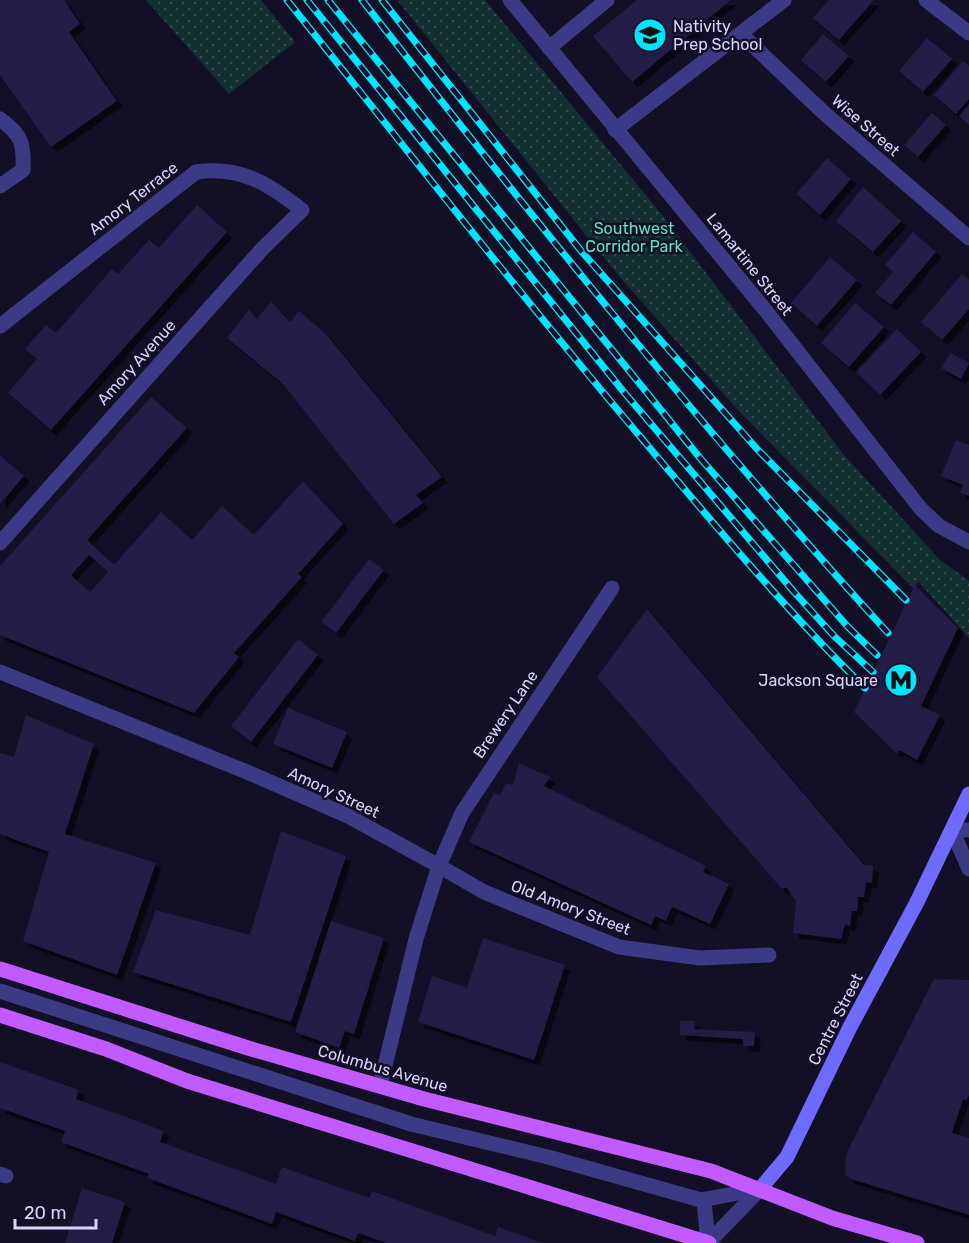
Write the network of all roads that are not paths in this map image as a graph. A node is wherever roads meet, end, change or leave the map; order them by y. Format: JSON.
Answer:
{"nodes":[{"id":1,"x":510,"y":0,"type":"edge"},
{"id":2,"x":607,"y":0,"type":"edge"},
{"id":3,"x":784,"y":0,"type":"edge"},
{"id":4,"x":926,"y":0,"type":"edge"},
{"id":5,"x":969,"y":33,"type":"edge"},
{"id":6,"x":742,"y":35,"type":"junction"},
{"id":7,"x":549,"y":48,"type":"junction"},
{"id":8,"x":0,"y":119,"type":"edge"},
{"id":9,"x":615,"y":130,"type":"junction"},
{"id":10,"x":0,"y":186,"type":"edge"},
{"id":11,"x":302,"y":210,"type":"joint"},
{"id":12,"x":969,"y":238,"type":"edge"},
{"id":13,"x":0,"y":326,"type":"edge"},
{"id":14,"x":969,"y":542,"type":"edge"},
{"id":15,"x":0,"y":543,"type":"edge"},
{"id":16,"x":612,"y":588,"type":"dead end"},
{"id":17,"x":0,"y":672,"type":"edge"},
{"id":18,"x":969,"y":794,"type":"edge"},
{"id":19,"x":952,"y":830,"type":"junction"},
{"id":20,"x":969,"y":830,"type":"edge"},
{"id":21,"x":439,"y":866,"type":"junction"},
{"id":22,"x":969,"y":869,"type":"edge"},
{"id":23,"x":769,"y":955,"type":"dead end"},
{"id":24,"x":0,"y":969,"type":"edge"},
{"id":25,"x":0,"y":991,"type":"edge"},
{"id":26,"x":0,"y":1015,"type":"edge"},
{"id":27,"x":380,"y":1086,"type":"junction"},
{"id":28,"x":760,"y":1189,"type":"junction"},
{"id":29,"x":704,"y":1201,"type":"junction"},
{"id":30,"x":708,"y":1243,"type":"edge"},
{"id":31,"x":916,"y":1243,"type":"edge"}],
"edges":[{"from":1,"to":7,"type":"street","name":"Lamartine Street"},
{"from":2,"to":7,"type":"street"},
{"from":3,"to":6,"type":"street"},
{"from":4,"to":5,"type":"street"},
{"from":6,"to":9,"type":"street"},
{"from":6,"to":12,"type":"street","name":"Wise Street"},
{"from":7,"to":9,"type":"street","name":"Lamartine Street"},
{"from":8,"to":10,"type":"street"},
{"from":9,"to":14,"type":"street","name":"Lamartine Street"},
{"from":11,"to":13,"type":"street","name":"Amory Terrace"},
{"from":11,"to":15,"type":"street","name":"Amory Avenue"},
{"from":16,"to":21,"type":"street","name":"Brewery Lane"},
{"from":17,"to":21,"type":"street","name":"Amory Street"},
{"from":18,"to":19,"type":"main road","name":"Centre Street"},
{"from":19,"to":20,"type":"street"},
{"from":19,"to":22,"type":"street"},
{"from":19,"to":28,"type":"main road","name":"Centre Street"},
{"from":21,"to":23,"type":"street","name":"Old Amory Street"},
{"from":21,"to":27,"type":"street"},
{"from":24,"to":27,"type":"main road","name":"Columbus Avenue"},
{"from":25,"to":29,"type":"street"},
{"from":26,"to":30,"type":"main road"},
{"from":27,"to":28,"type":"main road","name":"Columbus Avenue"},
{"from":28,"to":29,"type":"street"},
{"from":28,"to":30,"type":"street","name":"Centre Street"},
{"from":28,"to":31,"type":"main road","name":"Columbus Avenue"},
{"from":29,"to":30,"type":"street"}]}
